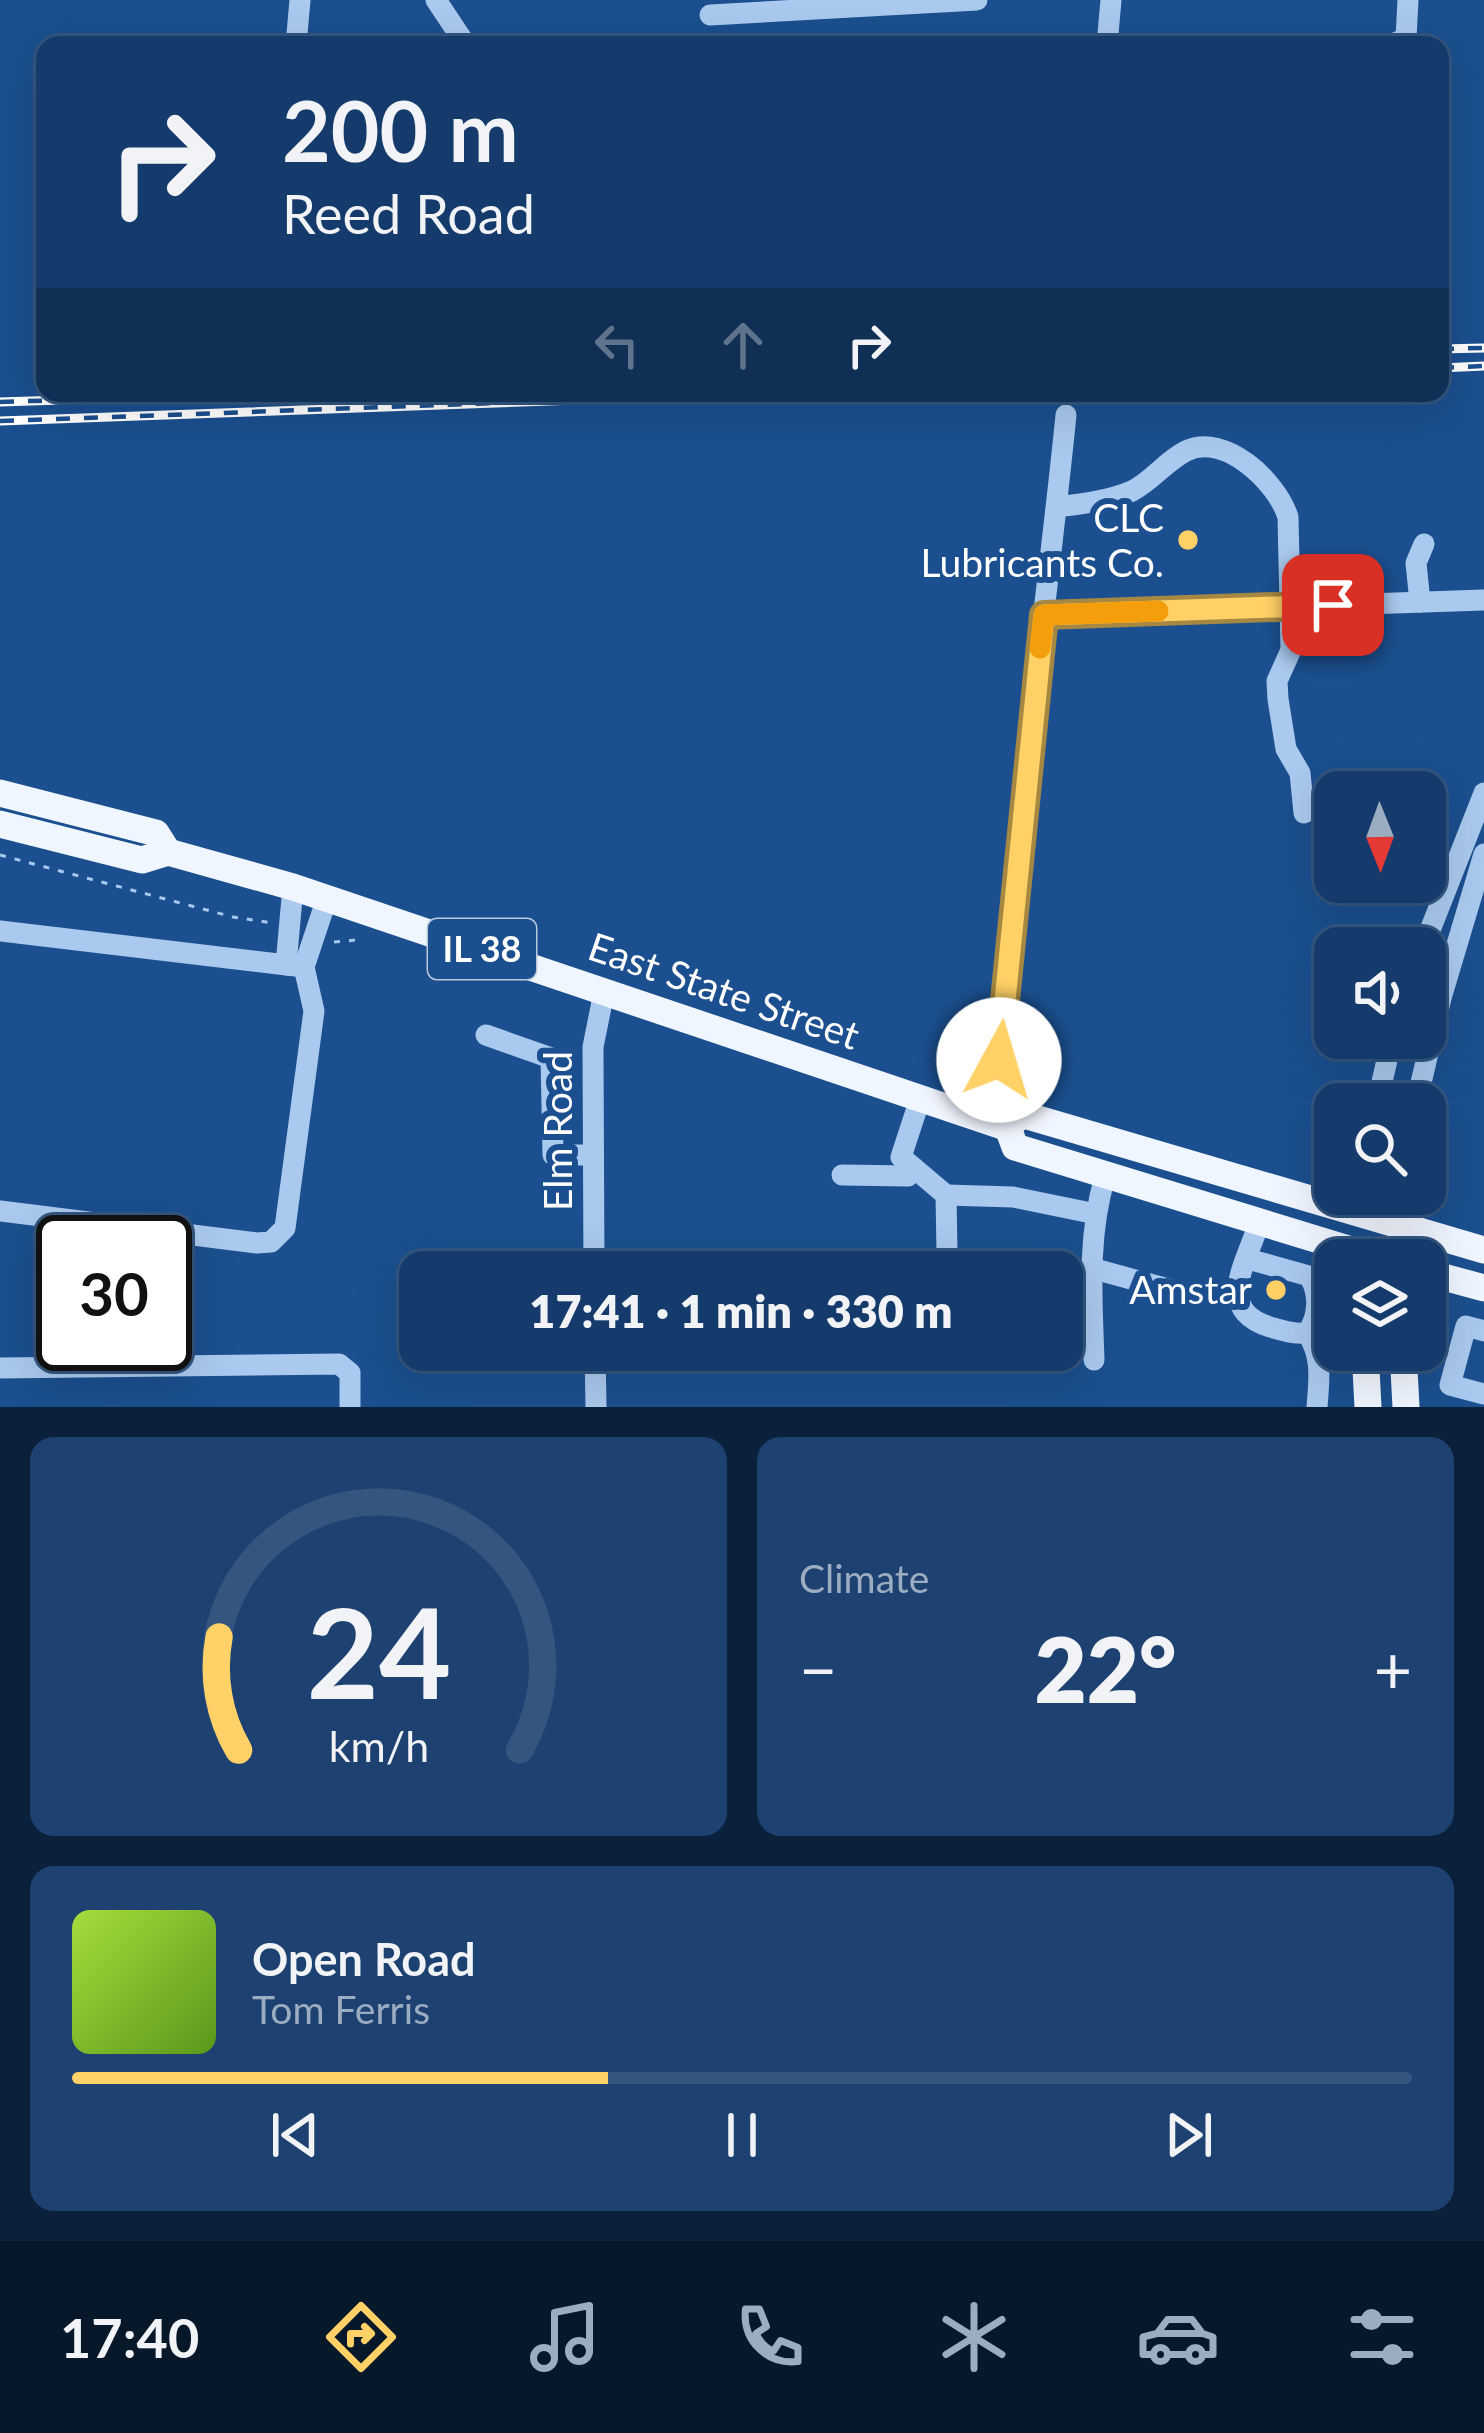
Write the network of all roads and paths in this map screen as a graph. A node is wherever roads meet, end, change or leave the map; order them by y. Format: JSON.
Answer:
{"nodes":[{"id":1,"x":300,"y":0,"type":"edge"},
{"id":2,"x":436,"y":0,"type":"edge"},
{"id":3,"x":977,"y":0,"type":"edge"},
{"id":4,"x":1111,"y":0,"type":"edge"},
{"id":5,"x":1408,"y":0,"type":"edge"},
{"id":6,"x":710,"y":14,"type":"dead end"},
{"id":7,"x":297,"y":36,"type":"edge"},
{"id":8,"x":460,"y":36,"type":"edge"},
{"id":9,"x":1108,"y":36,"type":"edge"},
{"id":10,"x":1406,"y":36,"type":"edge"},
{"id":11,"x":1066,"y":415,"type":"dead end"},
{"id":12,"x":1057,"y":507,"type":"junction"},
{"id":13,"x":1424,"y":544,"type":"dead end"},
{"id":14,"x":1484,"y":600,"type":"edge"},
{"id":15,"x":1420,"y":602,"type":"junction"},
{"id":16,"x":1289,"y":607,"type":"junction"},
{"id":17,"x":1044,"y":615,"type":"junction"},
{"id":18,"x":0,"y":793,"type":"edge"},
{"id":19,"x":1480,"y":803,"type":"edge"},
{"id":20,"x":1304,"y":813,"type":"dead end"},
{"id":21,"x":0,"y":824,"type":"edge"},
{"id":22,"x":168,"y":852,"type":"junction"},
{"id":23,"x":1484,"y":854,"type":"edge"},
{"id":24,"x":0,"y":855,"type":"edge"},
{"id":25,"x":293,"y":887,"type":"junction"},
{"id":26,"x":327,"y":898,"type":"junction"},
{"id":27,"x":270,"y":922,"type":"dead end"},
{"id":28,"x":1432,"y":927,"type":"edge"},
{"id":29,"x":0,"y":931,"type":"edge"},
{"id":30,"x":356,"y":940,"type":"dead end"},
{"id":31,"x":332,"y":942,"type":"dead end"},
{"id":32,"x":295,"y":966,"type":"junction"},
{"id":33,"x":604,"y":992,"type":"junction"},
{"id":34,"x":486,"y":1035,"type":"dead end"},
{"id":35,"x":1421,"y":1083,"type":"edge"},
{"id":36,"x":552,"y":1086,"type":"junction"},
{"id":37,"x":594,"y":1086,"type":"junction"},
{"id":38,"x":920,"y":1099,"type":"junction"},
{"id":39,"x":997,"y":1124,"type":"junction"},
{"id":40,"x":593,"y":1155,"type":"junction"},
{"id":41,"x":914,"y":1168,"type":"junction"},
{"id":42,"x":842,"y":1175,"type":"dead end"},
{"id":43,"x":1105,"y":1177,"type":"junction"},
{"id":44,"x":1314,"y":1191,"type":"edge"},
{"id":45,"x":946,"y":1195,"type":"junction"},
{"id":46,"x":0,"y":1211,"type":"edge"},
{"id":47,"x":1096,"y":1214,"type":"junction"},
{"id":48,"x":1384,"y":1215,"type":"edge"},
{"id":49,"x":1403,"y":1215,"type":"edge"},
{"id":50,"x":1259,"y":1223,"type":"junction"},
{"id":51,"x":1403,"y":1226,"type":"junction"},
{"id":52,"x":1403,"y":1239,"type":"edge"},
{"id":53,"x":1314,"y":1240,"type":"edge"},
{"id":54,"x":1484,"y":1250,"type":"edge"},
{"id":55,"x":594,"y":1251,"type":"edge"},
{"id":56,"x":946,"y":1251,"type":"edge"},
{"id":57,"x":1248,"y":1259,"type":"junction"},
{"id":58,"x":1091,"y":1268,"type":"junction"},
{"id":59,"x":1446,"y":1277,"type":"edge"},
{"id":60,"x":1484,"y":1288,"type":"edge"},
{"id":61,"x":1190,"y":1295,"type":"dead end"},
{"id":62,"x":1484,"y":1331,"type":"edge"},
{"id":63,"x":1307,"y":1333,"type":"junction"},
{"id":64,"x":1094,"y":1360,"type":"dead end"},
{"id":65,"x":0,"y":1368,"type":"edge"},
{"id":66,"x":595,"y":1371,"type":"edge"},
{"id":67,"x":1366,"y":1371,"type":"edge"},
{"id":68,"x":1403,"y":1371,"type":"edge"},
{"id":69,"x":1484,"y":1394,"type":"edge"},
{"id":70,"x":350,"y":1407,"type":"edge"},
{"id":71,"x":596,"y":1407,"type":"edge"},
{"id":72,"x":1317,"y":1407,"type":"edge"},
{"id":73,"x":1368,"y":1407,"type":"edge"},
{"id":74,"x":1406,"y":1407,"type":"edge"}],
"edges":[{"from":1,"to":7,"type":"street"},
{"from":2,"to":8,"type":"street"},
{"from":3,"to":6,"type":"street"},
{"from":4,"to":9,"type":"street"},
{"from":5,"to":10,"type":"street"},
{"from":11,"to":12,"type":"street"},
{"from":12,"to":16,"type":"street"},
{"from":12,"to":17,"type":"street"},
{"from":13,"to":15,"type":"street"},
{"from":14,"to":15,"type":"street"},
{"from":15,"to":16,"type":"street"},
{"from":16,"to":17,"type":"street"},
{"from":16,"to":20,"type":"street"},
{"from":17,"to":39,"type":"street"},
{"from":18,"to":22,"type":"main road","number":"IL 38"},
{"from":19,"to":28,"type":"street"},
{"from":21,"to":22,"type":"main road","name":"East State Street","number":"IL 38"},
{"from":22,"to":25,"type":"main road","name":"East State Street","number":"IL 38"},
{"from":23,"to":35,"type":"street"},
{"from":24,"to":27,"type":"path"},
{"from":25,"to":26,"type":"main road","name":"East State Street","number":"IL 38"},
{"from":25,"to":32,"type":"street"},
{"from":26,"to":32,"type":"street"},
{"from":26,"to":33,"type":"main road","name":"East State Street","number":"IL 38"},
{"from":29,"to":32,"type":"street"},
{"from":30,"to":31,"type":"path"},
{"from":32,"to":46,"type":"street"},
{"from":33,"to":37,"type":"street","name":"Elm Road"},
{"from":33,"to":38,"type":"main road","name":"East State Street","number":"IL 38"},
{"from":34,"to":36,"type":"street"},
{"from":36,"to":37,"type":"street"},
{"from":36,"to":40,"type":"street"},
{"from":37,"to":40,"type":"street","name":"Elm Road"},
{"from":38,"to":39,"type":"main road","name":"East State Street","number":"IL 38"},
{"from":38,"to":41,"type":"street"},
{"from":39,"to":43,"type":"main road","name":"East State Street","number":"IL 38"},
{"from":39,"to":44,"type":"main road","name":"East State Street","number":"IL 38"},
{"from":40,"to":55,"type":"street","name":"Elm Road"},
{"from":41,"to":42,"type":"street"},
{"from":41,"to":45,"type":"street"},
{"from":43,"to":47,"type":"street"},
{"from":43,"to":50,"type":"main road","name":"East State Street","number":"IL 38"},
{"from":45,"to":47,"type":"street"},
{"from":45,"to":56,"type":"street"},
{"from":47,"to":58,"type":"street"},
{"from":48,"to":51,"type":"main road","name":"East State Street","number":"IL 38"},
{"from":49,"to":51,"type":"street"},
{"from":50,"to":53,"type":"main road","name":"East State Street","number":"IL 38"},
{"from":50,"to":57,"type":"street"},
{"from":51,"to":52,"type":"main road"},
{"from":51,"to":54,"type":"main road","name":"East State Street","number":"IL 38"},
{"from":57,"to":63,"type":"street"},
{"from":57,"to":63,"type":"street"},
{"from":58,"to":61,"type":"street"},
{"from":58,"to":64,"type":"street"},
{"from":59,"to":60,"type":"main road"},
{"from":62,"to":69,"type":"street"},
{"from":63,"to":72,"type":"street"},
{"from":65,"to":70,"type":"street"},
{"from":66,"to":71,"type":"street"},
{"from":67,"to":73,"type":"main road"},
{"from":68,"to":74,"type":"main road"}]}
